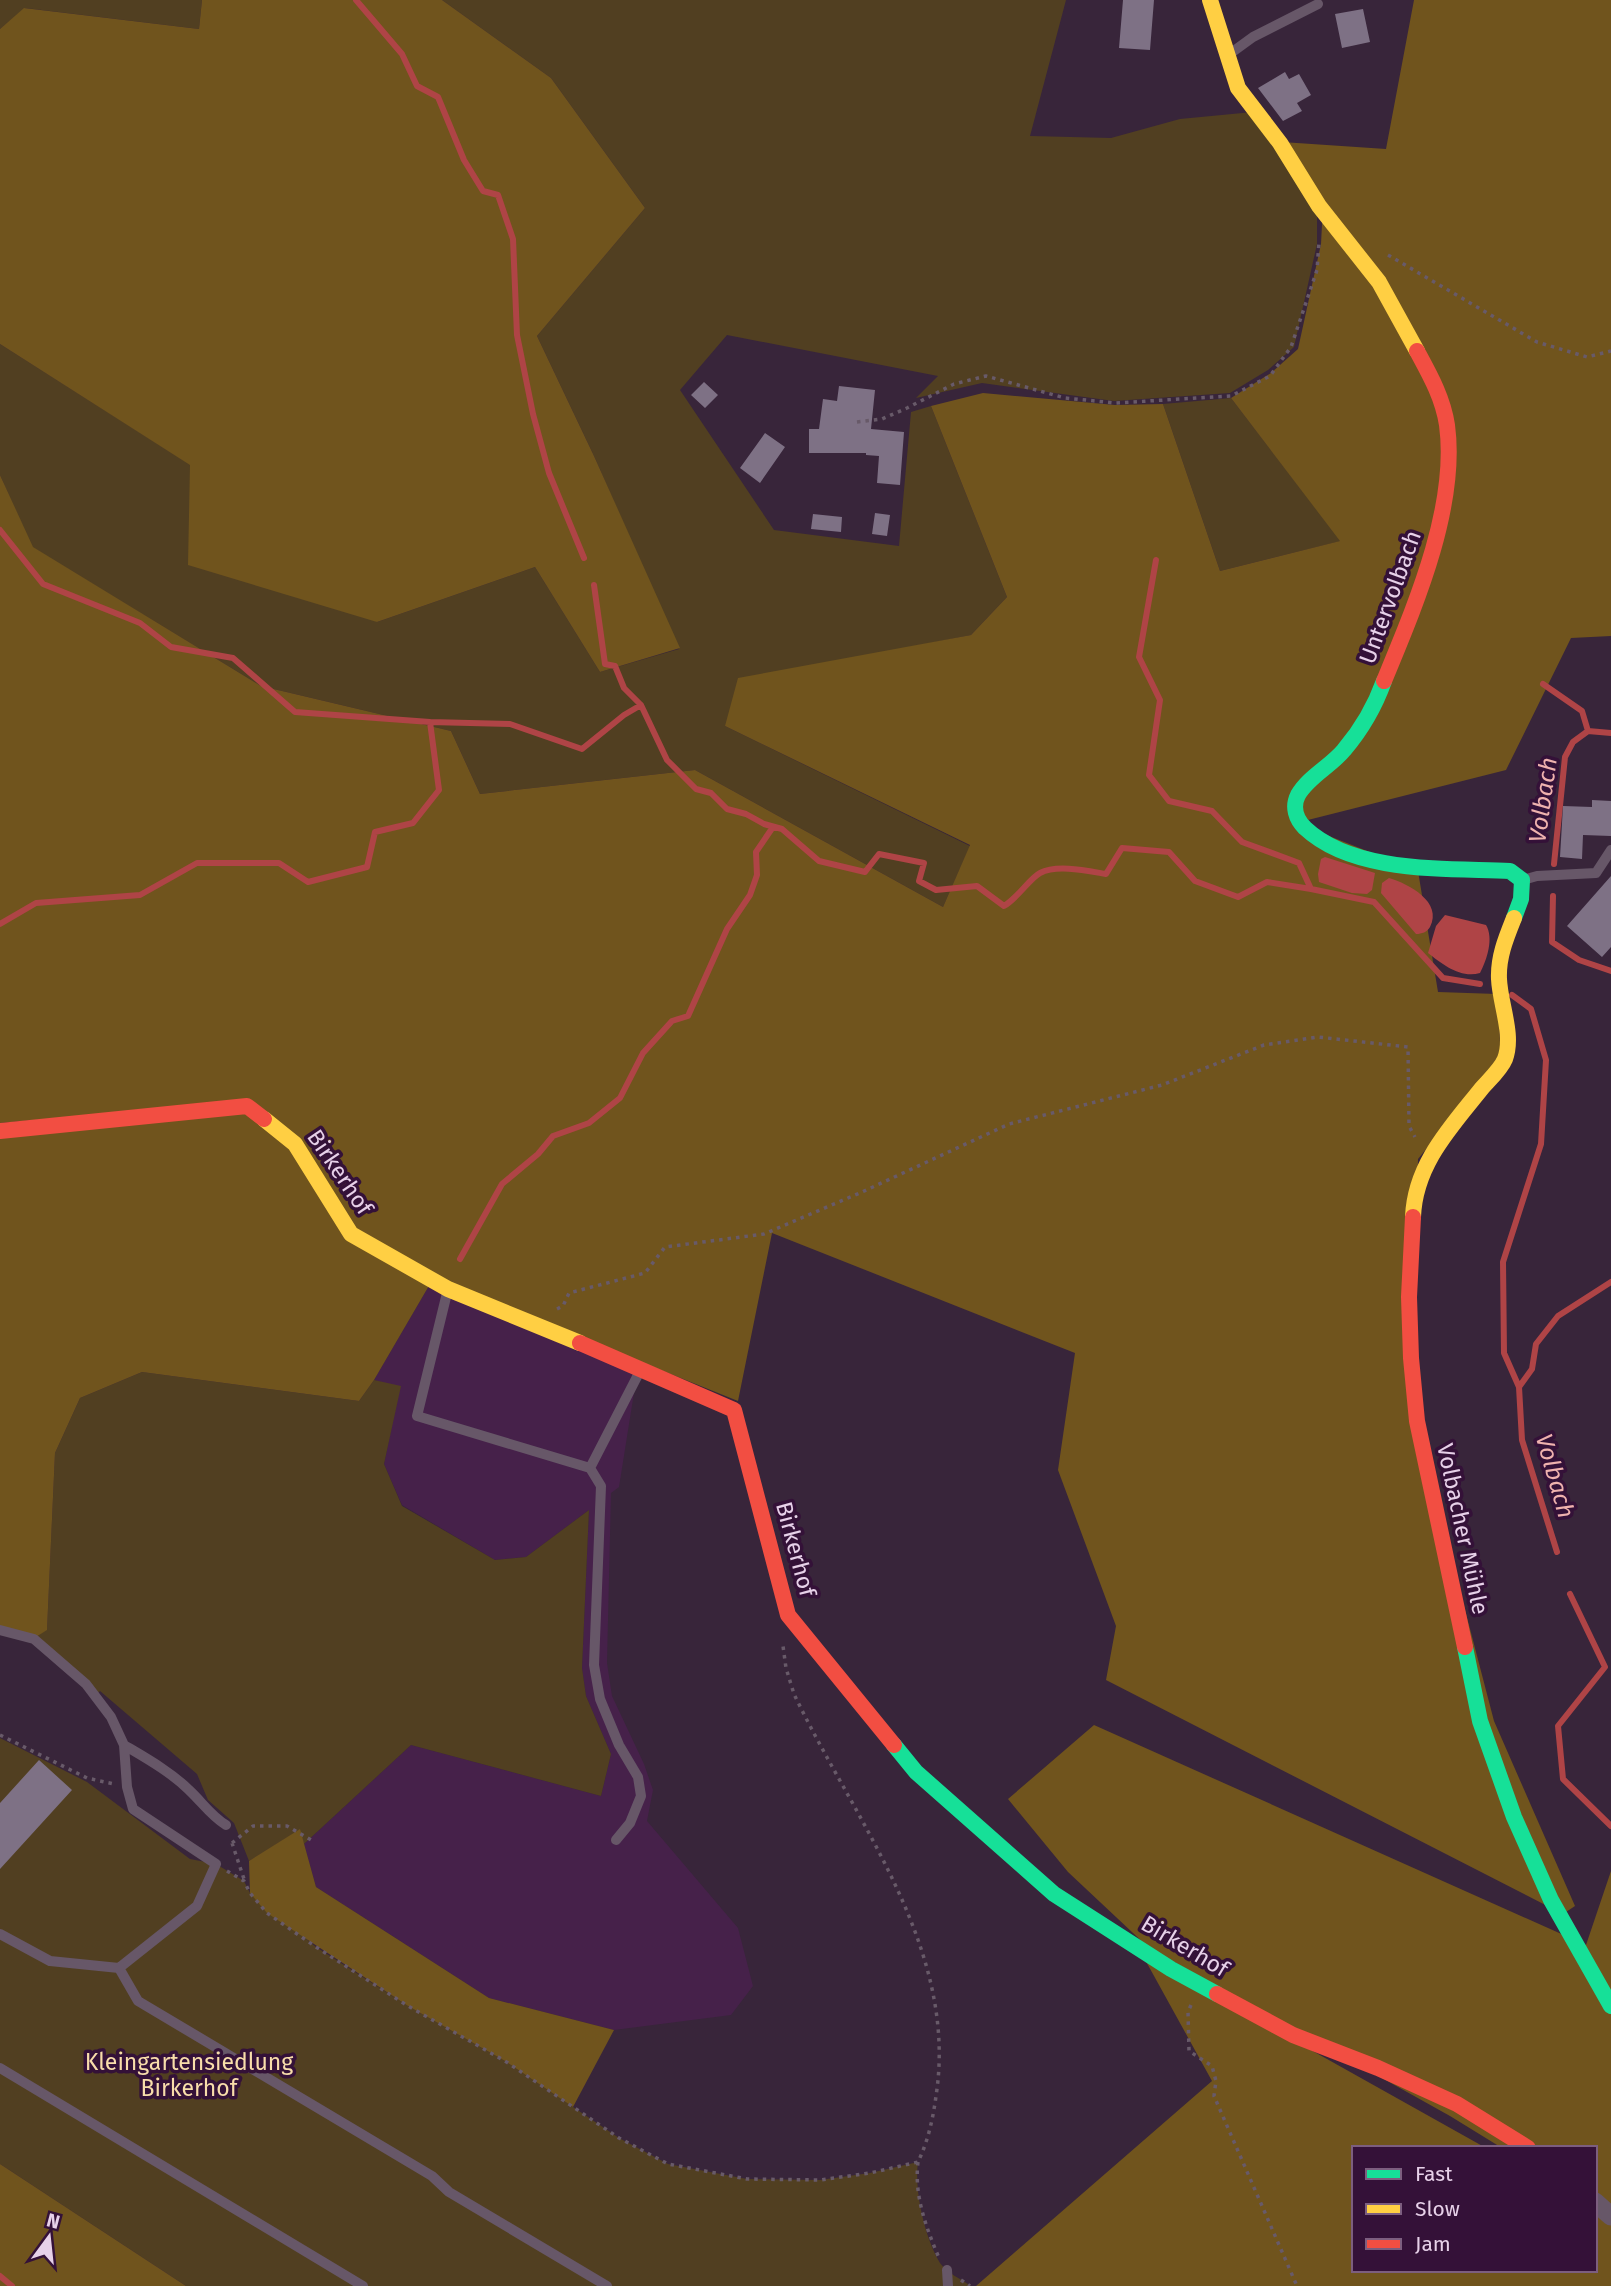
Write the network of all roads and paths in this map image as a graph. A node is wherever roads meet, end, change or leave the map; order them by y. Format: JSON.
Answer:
{"nodes":[{"id":1,"x":1210,"y":0,"type":"edge"},
{"id":2,"x":1318,"y":4,"type":"dead end"},
{"id":3,"x":1227,"y":56,"type":"junction"},
{"id":4,"x":1319,"y":206,"type":"junction"},
{"id":5,"x":1380,"y":251,"type":"dead end"},
{"id":6,"x":1611,"y":351,"type":"edge"},
{"id":7,"x":857,"y":422,"type":"dead end"},
{"id":8,"x":1611,"y":850,"type":"edge"},
{"id":9,"x":1522,"y":880,"type":"junction"},
{"id":10,"x":0,"y":1131,"type":"edge"},
{"id":11,"x":1428,"y":1159,"type":"junction"},
{"id":12,"x":448,"y":1289,"type":"junction"},
{"id":13,"x":535,"y":1323,"type":"junction"},
{"id":14,"x":641,"y":1369,"type":"junction"},
{"id":15,"x":590,"y":1468,"type":"junction"},
{"id":16,"x":0,"y":1630,"type":"edge"},
{"id":17,"x":786,"y":1668,"type":"dead end"},
{"id":18,"x":0,"y":1735,"type":"edge"},
{"id":19,"x":124,"y":1745,"type":"junction"},
{"id":20,"x":127,"y":1787,"type":"junction"},
{"id":21,"x":226,"y":1825,"type":"joint"},
{"id":22,"x":616,"y":1840,"type":"dead end"},
{"id":23,"x":313,"y":1841,"type":"dead end"},
{"id":24,"x":232,"y":1843,"type":"junction"},
{"id":25,"x":216,"y":1864,"type":"junction"},
{"id":26,"x":244,"y":1881,"type":"junction"},
{"id":27,"x":0,"y":1934,"type":"edge"},
{"id":28,"x":119,"y":1968,"type":"junction"},
{"id":29,"x":1200,"y":1985,"type":"junction"},
{"id":30,"x":1611,"y":2006,"type":"edge"},
{"id":31,"x":0,"y":2068,"type":"edge"},
{"id":32,"x":1525,"y":2146,"type":"edge"},
{"id":33,"x":918,"y":2162,"type":"junction"},
{"id":34,"x":1597,"y":2204,"type":"edge"},
{"id":35,"x":1611,"y":2216,"type":"edge"},
{"id":36,"x":947,"y":2270,"type":"junction"},
{"id":37,"x":363,"y":2286,"type":"edge"},
{"id":38,"x":607,"y":2286,"type":"edge"},
{"id":39,"x":948,"y":2286,"type":"edge"},
{"id":40,"x":970,"y":2286,"type":"edge"},
{"id":41,"x":1297,"y":2286,"type":"edge"}],
"edges":[{"from":1,"to":3,"type":"street","name":"Untervolbach"},
{"from":2,"to":3,"type":"lane"},
{"from":3,"to":4,"type":"street","name":"Untervolbach"},
{"from":4,"to":7,"type":"path"},
{"from":4,"to":9,"type":"street","name":"Untervolbach"},
{"from":5,"to":6,"type":"path"},
{"from":8,"to":9,"type":"lane"},
{"from":9,"to":11,"type":"street","name":"Volbacher Mühle"},
{"from":10,"to":12,"type":"street","name":"Birkerhof"},
{"from":11,"to":13,"type":"path"},
{"from":11,"to":30,"type":"street","name":"Volbacher Mühle"},
{"from":12,"to":13,"type":"street","name":"Birkerhof"},
{"from":12,"to":15,"type":"lane"},
{"from":13,"to":14,"type":"street","name":"Birkerhof"},
{"from":14,"to":15,"type":"lane"},
{"from":14,"to":29,"type":"street","name":"Birkerhof"},
{"from":15,"to":22,"type":"lane"},
{"from":16,"to":19,"type":"lane"},
{"from":17,"to":33,"type":"path"},
{"from":18,"to":20,"type":"path"},
{"from":19,"to":20,"type":"lane"},
{"from":19,"to":21,"type":"lane"},
{"from":20,"to":25,"type":"lane"},
{"from":21,"to":24,"type":"path"},
{"from":23,"to":24,"type":"path"},
{"from":24,"to":26,"type":"path"},
{"from":25,"to":26,"type":"path"},
{"from":25,"to":28,"type":"lane"},
{"from":26,"to":33,"type":"path"},
{"from":27,"to":28,"type":"lane"},
{"from":28,"to":38,"type":"lane"},
{"from":29,"to":32,"type":"street","name":"Birkerhof"},
{"from":29,"to":41,"type":"path"},
{"from":31,"to":37,"type":"lane"},
{"from":33,"to":36,"type":"path"},
{"from":34,"to":35,"type":"street"},
{"from":36,"to":39,"type":"lane"},
{"from":36,"to":40,"type":"path"}]}
